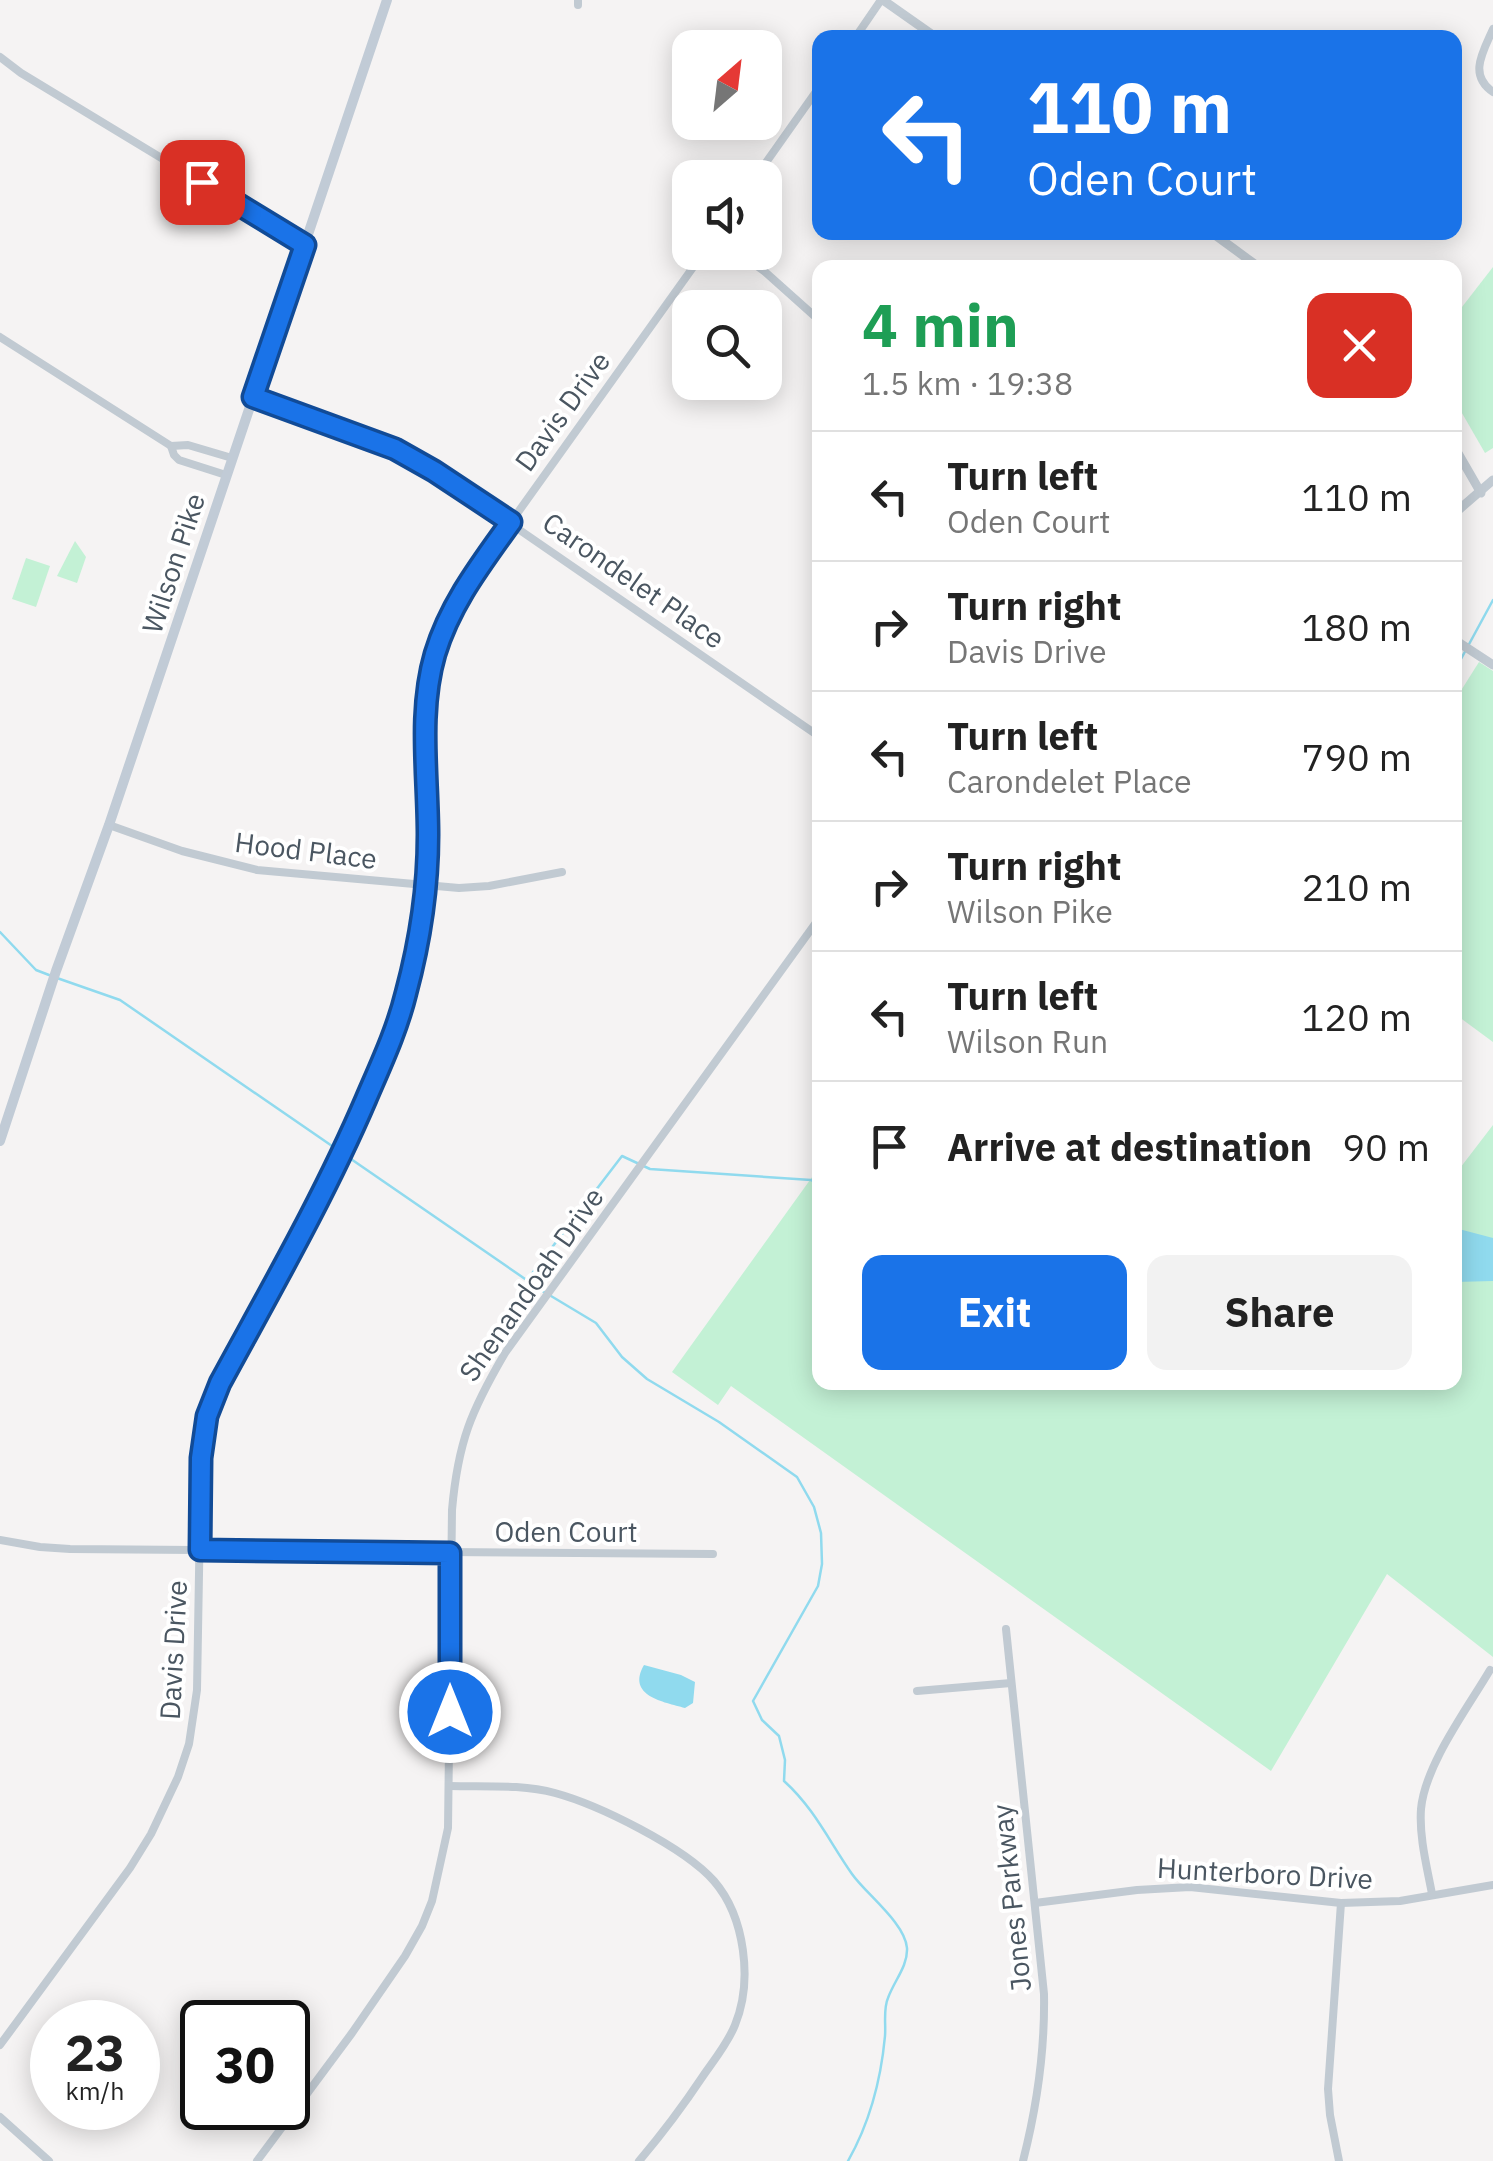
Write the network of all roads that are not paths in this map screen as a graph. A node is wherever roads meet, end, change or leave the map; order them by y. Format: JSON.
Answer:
{"nodes":[{"id":1,"x":387,"y":0,"type":"edge"},
{"id":2,"x":882,"y":0,"type":"edge"},
{"id":3,"x":861,"y":30,"type":"edge"},
{"id":4,"x":925,"y":30,"type":"edge"},
{"id":5,"x":1493,"y":30,"type":"edge"},
{"id":6,"x":0,"y":57,"type":"edge"},
{"id":7,"x":1493,"y":92,"type":"edge"},
{"id":8,"x":812,"y":97,"type":"edge"},
{"id":9,"x":768,"y":160,"type":"edge"},
{"id":10,"x":1221,"y":240,"type":"edge"},
{"id":11,"x":305,"y":245,"type":"junction"},
{"id":12,"x":1249,"y":260,"type":"edge"},
{"id":13,"x":691,"y":270,"type":"edge"},
{"id":14,"x":764,"y":270,"type":"edge"},
{"id":15,"x":812,"y":314,"type":"edge"},
{"id":16,"x":0,"y":337,"type":"edge"},
{"id":17,"x":253,"y":397,"type":"junction"},
{"id":18,"x":171,"y":446,"type":"junction"},
{"id":19,"x":232,"y":458,"type":"junction"},
{"id":20,"x":1462,"y":461,"type":"edge"},
{"id":21,"x":226,"y":475,"type":"junction"},
{"id":22,"x":1493,"y":480,"type":"edge"},
{"id":23,"x":1493,"y":492,"type":"edge"},
{"id":24,"x":1480,"y":493,"type":"junction"},
{"id":25,"x":1462,"y":507,"type":"edge"},
{"id":26,"x":511,"y":522,"type":"junction"},
{"id":27,"x":1462,"y":645,"type":"edge"},
{"id":28,"x":1493,"y":664,"type":"edge"},
{"id":29,"x":812,"y":731,"type":"edge"},
{"id":30,"x":109,"y":824,"type":"junction"},
{"id":31,"x":562,"y":872,"type":"dead end"},
{"id":32,"x":426,"y":886,"type":"junction"},
{"id":33,"x":812,"y":928,"type":"edge"},
{"id":34,"x":0,"y":1140,"type":"edge"},
{"id":35,"x":0,"y":1540,"type":"edge"},
{"id":36,"x":200,"y":1550,"type":"junction"},
{"id":37,"x":450,"y":1553,"type":"junction"},
{"id":38,"x":713,"y":1554,"type":"dead end"},
{"id":39,"x":1006,"y":1628,"type":"dead end"},
{"id":40,"x":1490,"y":1670,"type":"dead end"},
{"id":41,"x":1011,"y":1683,"type":"junction"},
{"id":42,"x":917,"y":1691,"type":"dead end"},
{"id":43,"x":450,"y":1786,"type":"junction"},
{"id":44,"x":1493,"y":1885,"type":"edge"},
{"id":45,"x":1432,"y":1894,"type":"junction"},
{"id":46,"x":1035,"y":1903,"type":"junction"},
{"id":47,"x":1341,"y":1903,"type":"junction"},
{"id":48,"x":0,"y":2045,"type":"edge"},
{"id":49,"x":0,"y":2117,"type":"edge"},
{"id":50,"x":50,"y":2161,"type":"edge"},
{"id":51,"x":257,"y":2161,"type":"edge"},
{"id":52,"x":639,"y":2161,"type":"edge"},
{"id":53,"x":1023,"y":2161,"type":"edge"},
{"id":54,"x":1338,"y":2161,"type":"edge"}],
"edges":[{"from":1,"to":11,"type":"main road","name":"Wilson Pike"},
{"from":2,"to":3,"type":"street"},
{"from":2,"to":4,"type":"street"},
{"from":5,"to":7,"type":"street"},
{"from":6,"to":11,"type":"street"},
{"from":8,"to":9,"type":"street"},
{"from":10,"to":12,"type":"street"},
{"from":11,"to":17,"type":"main road","name":"Wilson Pike"},
{"from":13,"to":26,"type":"street","name":"Davis Drive"},
{"from":14,"to":15,"type":"street"},
{"from":16,"to":18,"type":"street"},
{"from":17,"to":19,"type":"main road","name":"Wilson Pike"},
{"from":17,"to":26,"type":"street","name":"Carondelet Place"},
{"from":18,"to":19,"type":"street"},
{"from":18,"to":21,"type":"street"},
{"from":19,"to":21,"type":"main road","name":"Wilson Pike"},
{"from":20,"to":24,"type":"street"},
{"from":21,"to":30,"type":"main road","name":"Wilson Pike"},
{"from":22,"to":24,"type":"street"},
{"from":23,"to":24,"type":"street"},
{"from":24,"to":25,"type":"street"},
{"from":26,"to":29,"type":"street","name":"Carondelet Place"},
{"from":26,"to":32,"type":"street","name":"Davis Drive"},
{"from":27,"to":28,"type":"street"},
{"from":30,"to":32,"type":"street","name":"Hood Place"},
{"from":30,"to":34,"type":"main road","name":"Wilson Pike"},
{"from":31,"to":32,"type":"street","name":"Hood Place"},
{"from":32,"to":36,"type":"street","name":"Davis Drive"},
{"from":33,"to":37,"type":"street","name":"Shenandoah Drive"},
{"from":35,"to":36,"type":"street","name":"Oden Court"},
{"from":36,"to":37,"type":"street","name":"Oden Court"},
{"from":36,"to":48,"type":"street","name":"Davis Drive"},
{"from":37,"to":38,"type":"street","name":"Oden Court"},
{"from":37,"to":43,"type":"street","name":"Shenandoah Drive"},
{"from":39,"to":41,"type":"street","name":"Jones Parkway"},
{"from":40,"to":45,"type":"street"},
{"from":41,"to":42,"type":"street"},
{"from":41,"to":46,"type":"street","name":"Jones Parkway"},
{"from":43,"to":51,"type":"street","name":"Shenandoah Drive"},
{"from":43,"to":52,"type":"street"},
{"from":44,"to":45,"type":"street","name":"Hunterboro Drive"},
{"from":45,"to":47,"type":"street","name":"Hunterboro Drive"},
{"from":46,"to":47,"type":"street","name":"Hunterboro Drive"},
{"from":46,"to":53,"type":"street","name":"Jones Parkway"},
{"from":47,"to":54,"type":"street"},
{"from":49,"to":50,"type":"street"}]}
